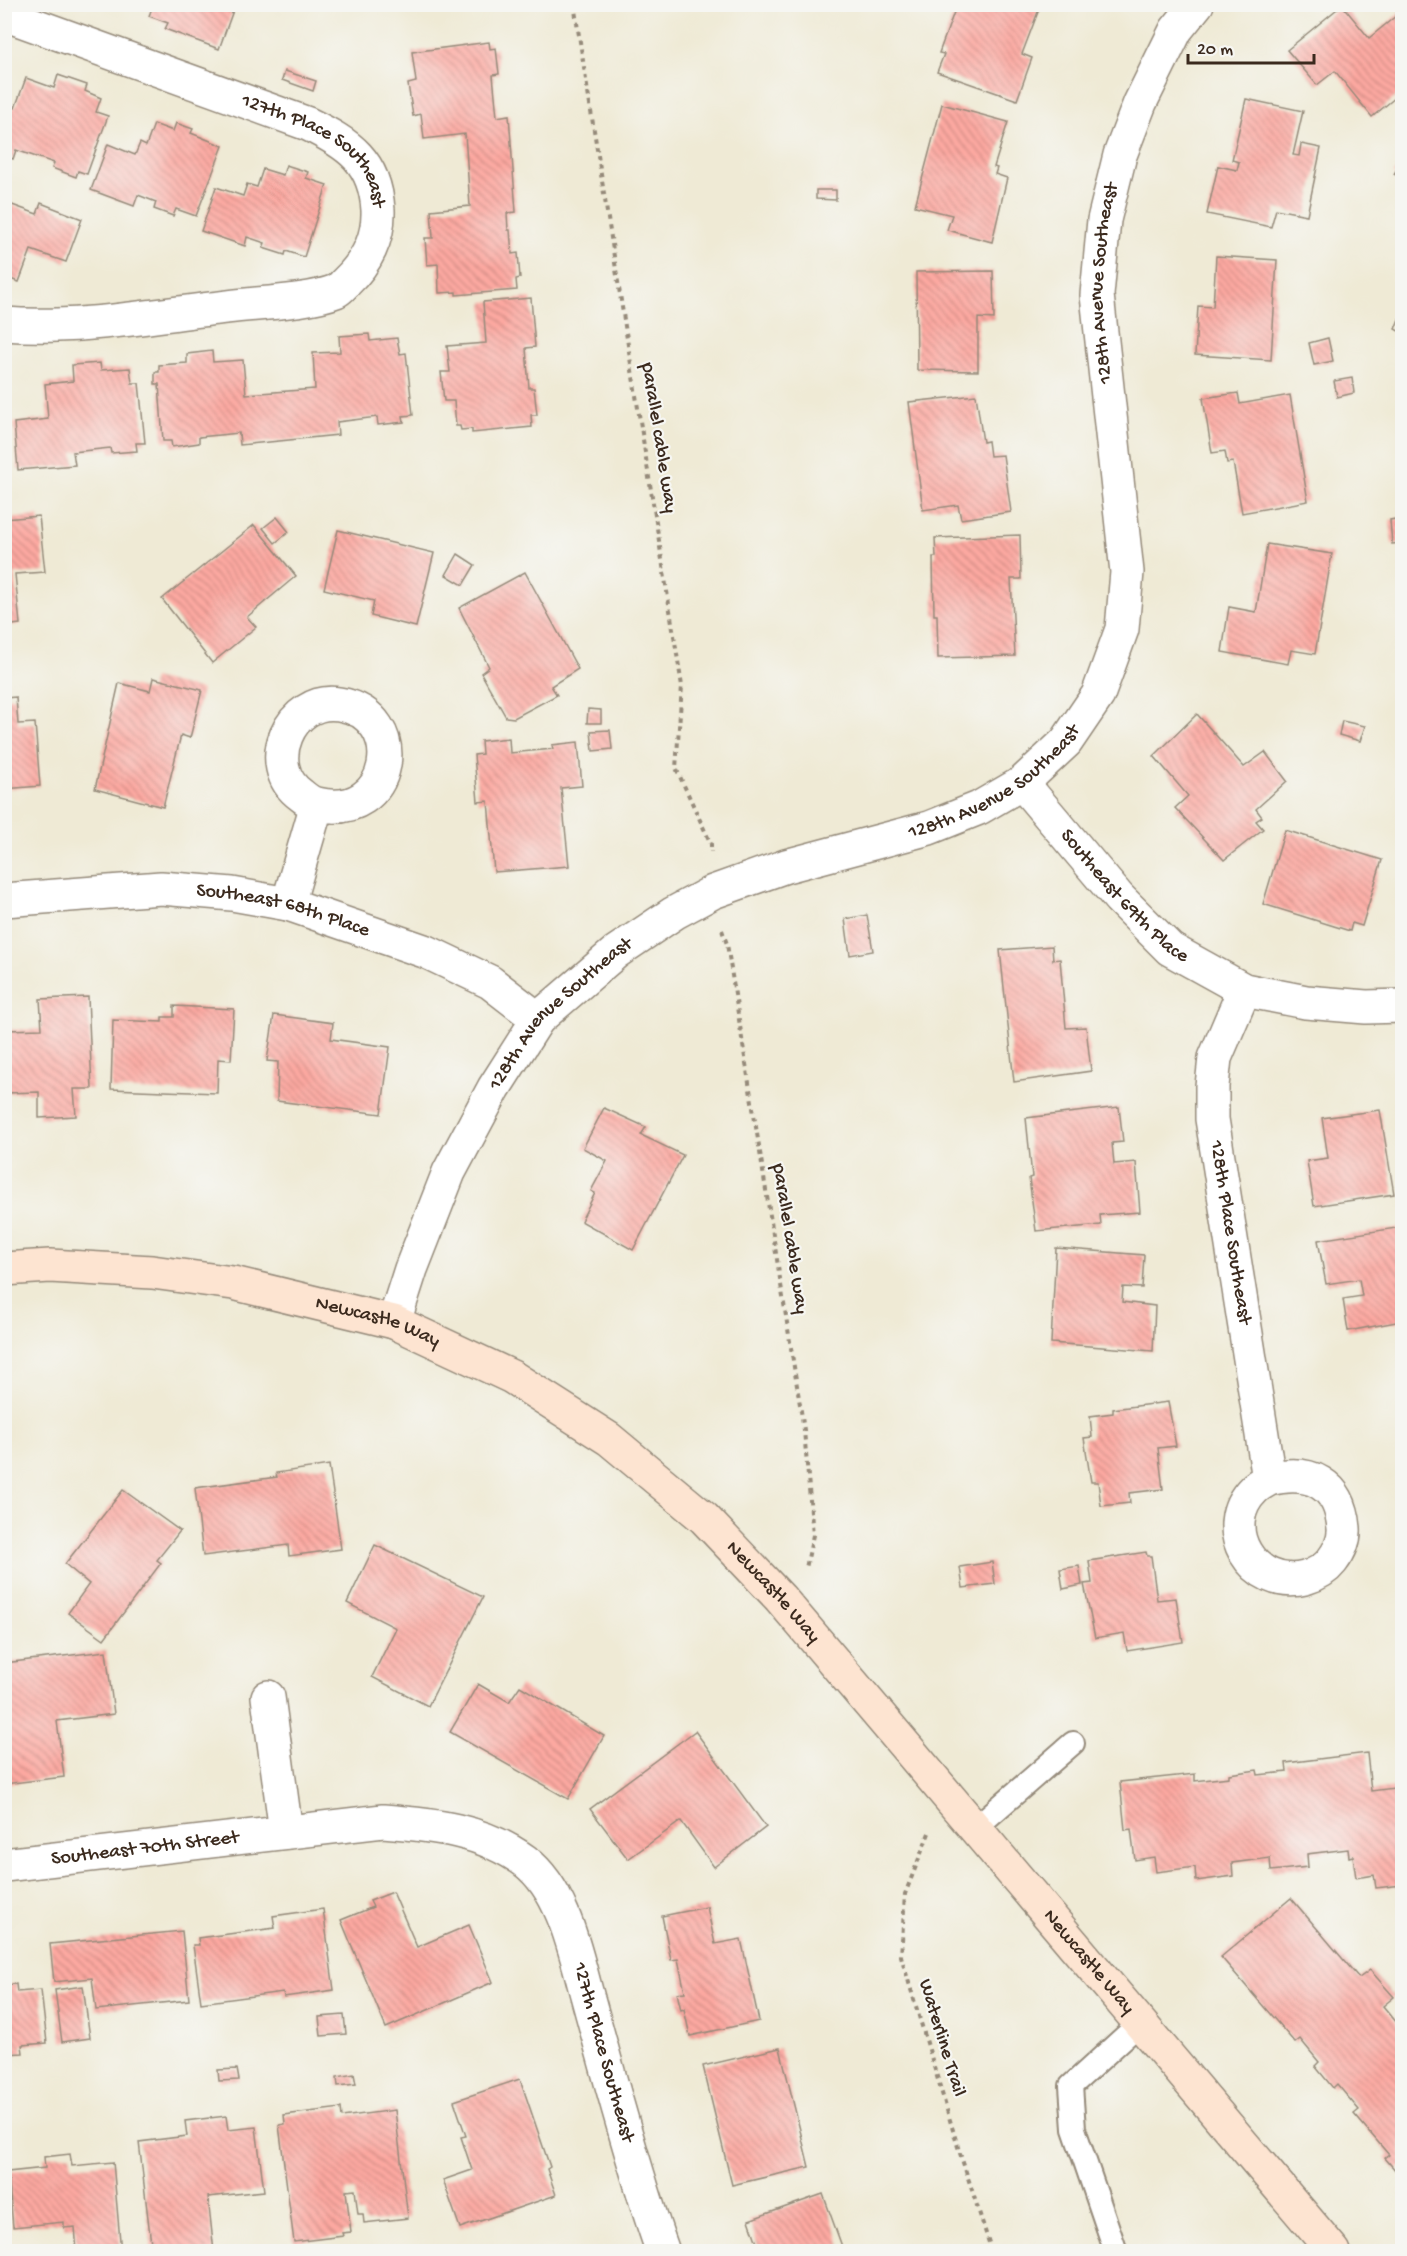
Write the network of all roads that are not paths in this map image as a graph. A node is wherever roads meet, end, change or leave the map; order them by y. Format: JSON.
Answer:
{"nodes":[{"id":1,"x":1197,"y":4,"type":"edge"},
{"id":2,"x":4,"y":14,"type":"edge"},
{"id":3,"x":4,"y":324,"type":"edge"},
{"id":4,"x":1022,"y":783,"type":"junction"},
{"id":5,"x":317,"y":804,"type":"dead end"},
{"id":6,"x":4,"y":900,"type":"edge"},
{"id":7,"x":288,"y":904,"type":"junction"},
{"id":8,"x":1244,"y":990,"type":"junction"},
{"id":9,"x":1402,"y":1006,"type":"edge"},
{"id":10,"x":538,"y":1019,"type":"junction"},
{"id":11,"x":4,"y":1269,"type":"edge"},
{"id":12,"x":394,"y":1322,"type":"junction"},
{"id":13,"x":1269,"y":1479,"type":"dead end"},
{"id":14,"x":268,"y":1698,"type":"dead end"},
{"id":15,"x":1073,"y":1743,"type":"dead end"},
{"id":16,"x":974,"y":1829,"type":"junction"},
{"id":17,"x":286,"y":1832,"type":"junction"},
{"id":18,"x":527,"y":1862,"type":"joint"},
{"id":19,"x":4,"y":1865,"type":"edge"},
{"id":20,"x":1140,"y":2023,"type":"junction"},
{"id":21,"x":663,"y":2252,"type":"edge"},
{"id":22,"x":1116,"y":2252,"type":"edge"},
{"id":23,"x":1334,"y":2252,"type":"edge"}],
"edges":[{"from":1,"to":4,"type":"street","name":"128th Avenue Southeast"},
{"from":2,"to":3,"type":"street","name":"127th Place Southeast"},
{"from":4,"to":8,"type":"street","name":"Southeast 69th Place"},
{"from":4,"to":10,"type":"street","name":"128th Avenue Southeast"},
{"from":5,"to":7,"type":"street"},
{"from":6,"to":7,"type":"street","name":"Southeast 68th Place"},
{"from":7,"to":10,"type":"street","name":"Southeast 68th Place"},
{"from":8,"to":9,"type":"street","name":"Southeast 69th Place"},
{"from":8,"to":13,"type":"street","name":"128th Place Southeast"},
{"from":10,"to":12,"type":"street","name":"128th Avenue Southeast"},
{"from":11,"to":12,"type":"main road","name":"Newcastle Way"},
{"from":12,"to":16,"type":"main road","name":"Newcastle Way"},
{"from":14,"to":17,"type":"street"},
{"from":15,"to":16,"type":"lane"},
{"from":16,"to":20,"type":"main road","name":"Newcastle Way"},
{"from":17,"to":18,"type":"street","name":"Southeast 70th Street"},
{"from":17,"to":19,"type":"street","name":"Southeast 70th Street"},
{"from":18,"to":21,"type":"street","name":"127th Place Southeast"},
{"from":20,"to":22,"type":"lane"},
{"from":20,"to":23,"type":"main road","name":"Newcastle Way"}]}
